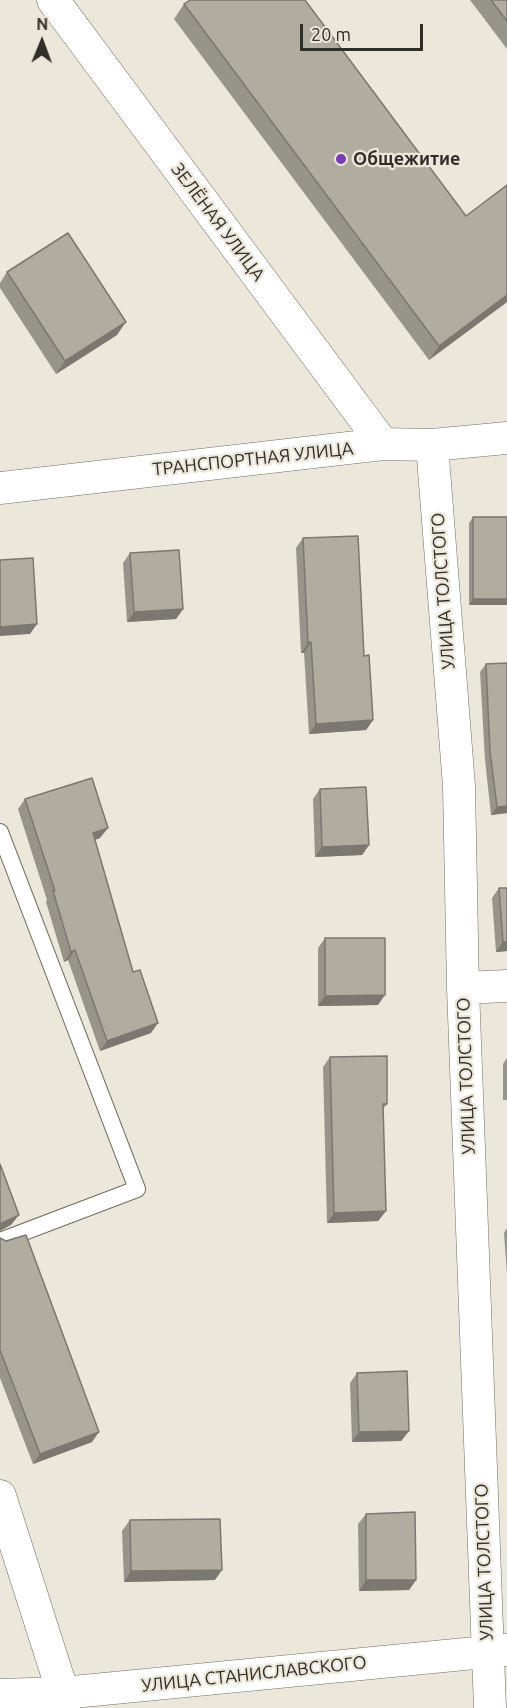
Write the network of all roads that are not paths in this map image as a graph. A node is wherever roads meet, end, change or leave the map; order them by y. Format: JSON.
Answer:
{"nodes":[{"id":1,"x":53,"y":0,"type":"edge"},
{"id":2,"x":507,"y":438,"type":"edge"},
{"id":3,"x":383,"y":444,"type":"junction"},
{"id":4,"x":432,"y":445,"type":"junction"},
{"id":5,"x":0,"y":488,"type":"edge"},
{"id":6,"x":0,"y":832,"type":"edge"},
{"id":7,"x":507,"y":986,"type":"edge"},
{"id":8,"x":463,"y":988,"type":"junction"},
{"id":9,"x":0,"y":1241,"type":"edge"},
{"id":10,"x":0,"y":1496,"type":"edge"},
{"id":11,"x":497,"y":1651,"type":"edge"},
{"id":12,"x":0,"y":1695,"type":"edge"},
{"id":13,"x":63,"y":1700,"type":"edge"},
{"id":14,"x":490,"y":1708,"type":"edge"}],
"edges":[{"from":1,"to":3,"type":"street","name":"ЗЕЛЁНАЯ УЛИЦА"},
{"from":2,"to":4,"type":"street","name":"ТРАНСПОРТНАЯ УЛИЦА"},
{"from":3,"to":4,"type":"street","name":"ТРАНСПОРТНАЯ УЛИЦА"},
{"from":3,"to":5,"type":"street","name":"ТРАНСПОРТНАЯ УЛИЦА"},
{"from":4,"to":8,"type":"street","name":"УЛИЦА ТОЛСТОГО"},
{"from":6,"to":9,"type":"lane"},
{"from":7,"to":8,"type":"street"},
{"from":8,"to":11,"type":"street","name":"УЛИЦА ТОЛСТОГО"},
{"from":10,"to":13,"type":"street"},
{"from":11,"to":13,"type":"street","name":"УЛИЦА СТАНИСЛАВСКОГО"},
{"from":11,"to":14,"type":"street","name":"УЛИЦА ТОЛСТОГО"},
{"from":12,"to":13,"type":"street","name":"УЛИЦА СТАНИСЛАВСКОГО"}]}
